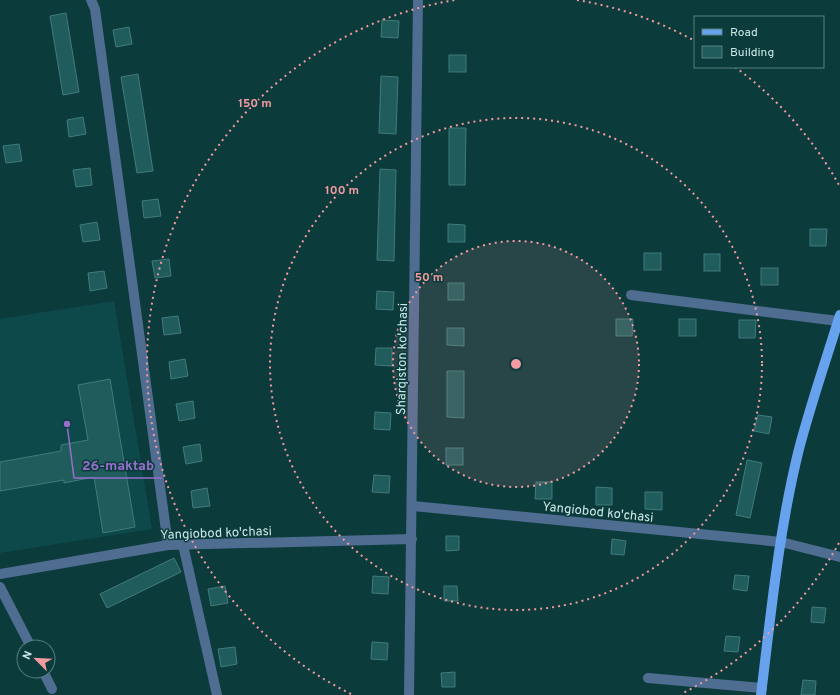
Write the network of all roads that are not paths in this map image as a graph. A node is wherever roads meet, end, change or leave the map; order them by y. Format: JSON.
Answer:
{"nodes":[{"id":1,"x":91,"y":0,"type":"edge"},
{"id":2,"x":418,"y":0,"type":"edge"},
{"id":3,"x":631,"y":295,"type":"dead end"},
{"id":4,"x":839,"y":318,"type":"edge"},
{"id":5,"x":413,"y":506,"type":"junction"},
{"id":6,"x":412,"y":539,"type":"junction"},
{"id":7,"x":781,"y":542,"type":"junction"},
{"id":8,"x":168,"y":545,"type":"junction"},
{"id":9,"x":183,"y":545,"type":"junction"},
{"id":10,"x":840,"y":557,"type":"edge"},
{"id":11,"x":0,"y":574,"type":"edge"},
{"id":12,"x":0,"y":587,"type":"edge"},
{"id":13,"x":27,"y":639,"type":"edge"},
{"id":14,"x":648,"y":678,"type":"dead end"},
{"id":15,"x":47,"y":679,"type":"edge"},
{"id":16,"x":52,"y":689,"type":"dead end"},
{"id":17,"x":761,"y":692,"type":"edge"},
{"id":18,"x":217,"y":695,"type":"edge"},
{"id":19,"x":409,"y":695,"type":"edge"}],
"edges":[{"from":1,"to":8,"type":"street"},
{"from":2,"to":5,"type":"street","name":"Sharqiston ko'chasi"},
{"from":3,"to":4,"type":"street"},
{"from":4,"to":7,"type":"main road"},
{"from":5,"to":6,"type":"street","name":"Sharqiston ko'chasi"},
{"from":5,"to":7,"type":"street","name":"Yangiobod ko'chasi"},
{"from":6,"to":9,"type":"street","name":"Yangiobod ko'chasi"},
{"from":6,"to":19,"type":"street","name":"Sharqiston ko'chasi"},
{"from":7,"to":10,"type":"street","name":"Yangiobod ko'chasi"},
{"from":7,"to":17,"type":"main road"},
{"from":8,"to":9,"type":"street","name":"Yangiobod ko'chasi"},
{"from":8,"to":11,"type":"street","name":"Yangiobod ko'chasi"},
{"from":9,"to":18,"type":"street"},
{"from":12,"to":13,"type":"street"},
{"from":14,"to":17,"type":"street"},
{"from":15,"to":16,"type":"street"}]}
